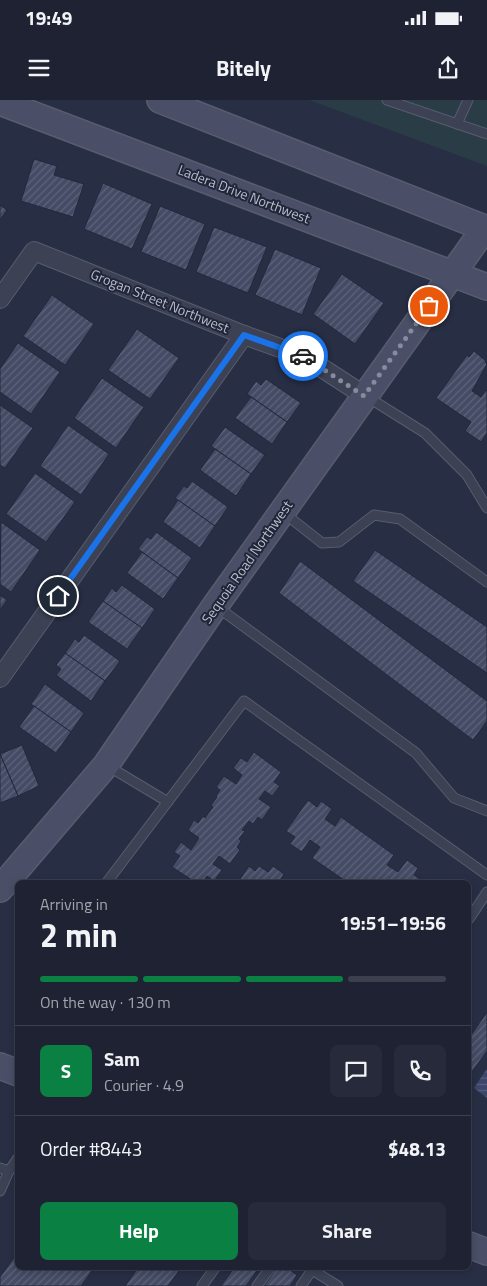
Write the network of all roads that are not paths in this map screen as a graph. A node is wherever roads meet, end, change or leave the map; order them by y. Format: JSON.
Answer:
{"nodes":[{"id":1,"x":160,"y":100,"type":"edge"},
{"id":2,"x":387,"y":100,"type":"edge"},
{"id":3,"x":468,"y":100,"type":"edge"},
{"id":4,"x":0,"y":102,"type":"edge"},
{"id":5,"x":457,"y":124,"type":"junction"},
{"id":6,"x":487,"y":134,"type":"edge"},
{"id":7,"x":486,"y":227,"type":"edge"},
{"id":8,"x":452,"y":273,"type":"junction"},
{"id":9,"x":487,"y":287,"type":"edge"},
{"id":10,"x":0,"y":299,"type":"edge"},
{"id":11,"x":244,"y":335,"type":"junction"},
{"id":12,"x":364,"y":396,"type":"junction"},
{"id":13,"x":487,"y":508,"type":"edge"},
{"id":14,"x":282,"y":511,"type":"junction"},
{"id":15,"x":487,"y":582,"type":"edge"},
{"id":16,"x":216,"y":606,"type":"junction"},
{"id":17,"x":0,"y":678,"type":"edge"},
{"id":18,"x":106,"y":765,"type":"junction"},
{"id":19,"x":168,"y":802,"type":"junction"},
{"id":20,"x":487,"y":811,"type":"edge"},
{"id":21,"x":487,"y":875,"type":"edge"},
{"id":22,"x":109,"y":880,"type":"edge"},
{"id":23,"x":0,"y":889,"type":"edge"},
{"id":24,"x":487,"y":892,"type":"edge"},
{"id":25,"x":471,"y":916,"type":"edge"},
{"id":26,"x":0,"y":1066,"type":"edge"},
{"id":27,"x":15,"y":1072,"type":"edge"},
{"id":28,"x":15,"y":1162,"type":"edge"},
{"id":29,"x":0,"y":1168,"type":"edge"},
{"id":30,"x":9,"y":1171,"type":"junction"},
{"id":31,"x":0,"y":1191,"type":"edge"},
{"id":32,"x":471,"y":1246,"type":"edge"},
{"id":33,"x":487,"y":1252,"type":"edge"},
{"id":34,"x":214,"y":1270,"type":"edge"},
{"id":35,"x":269,"y":1270,"type":"edge"},
{"id":36,"x":309,"y":1270,"type":"edge"},
{"id":37,"x":312,"y":1270,"type":"edge"},
{"id":38,"x":202,"y":1286,"type":"edge"},
{"id":39,"x":257,"y":1286,"type":"edge"},
{"id":40,"x":301,"y":1286,"type":"edge"},
{"id":41,"x":338,"y":1286,"type":"edge"}],
"edges":[{"from":1,"to":7,"type":"street"},
{"from":2,"to":5,"type":"lane"},
{"from":3,"to":5,"type":"lane"},
{"from":4,"to":8,"type":"street","name":"Ladera Drive Northwest"},
{"from":5,"to":6,"type":"lane"},
{"from":7,"to":8,"type":"street","name":"Sequoia Road Northwest"},
{"from":8,"to":9,"type":"street","name":"Ladera Drive Northwest"},
{"from":8,"to":12,"type":"street","name":"Sequoia Road Northwest"},
{"from":10,"to":11,"type":"street","name":"Grogan Street Northwest"},
{"from":11,"to":12,"type":"street","name":"Grogan Street Northwest"},
{"from":11,"to":17,"type":"street"},
{"from":12,"to":13,"type":"lane"},
{"from":12,"to":14,"type":"street","name":"Sequoia Road Northwest"},
{"from":14,"to":15,"type":"lane"},
{"from":14,"to":16,"type":"street","name":"Sequoia Road Northwest"},
{"from":16,"to":18,"type":"street","name":"Sequoia Road Northwest"},
{"from":16,"to":20,"type":"lane"},
{"from":18,"to":19,"type":"lane"},
{"from":18,"to":23,"type":"street","name":"Sequoia Road Northwest"},
{"from":19,"to":21,"type":"lane"},
{"from":19,"to":22,"type":"lane"},
{"from":24,"to":25,"type":"lane"},
{"from":26,"to":27,"type":"street"},
{"from":28,"to":30,"type":"lane"},
{"from":29,"to":30,"type":"lane"},
{"from":30,"to":31,"type":"lane"},
{"from":32,"to":33,"type":"street"},
{"from":34,"to":38,"type":"lane"},
{"from":35,"to":39,"type":"lane"},
{"from":36,"to":40,"type":"lane"},
{"from":37,"to":41,"type":"lane"}]}
